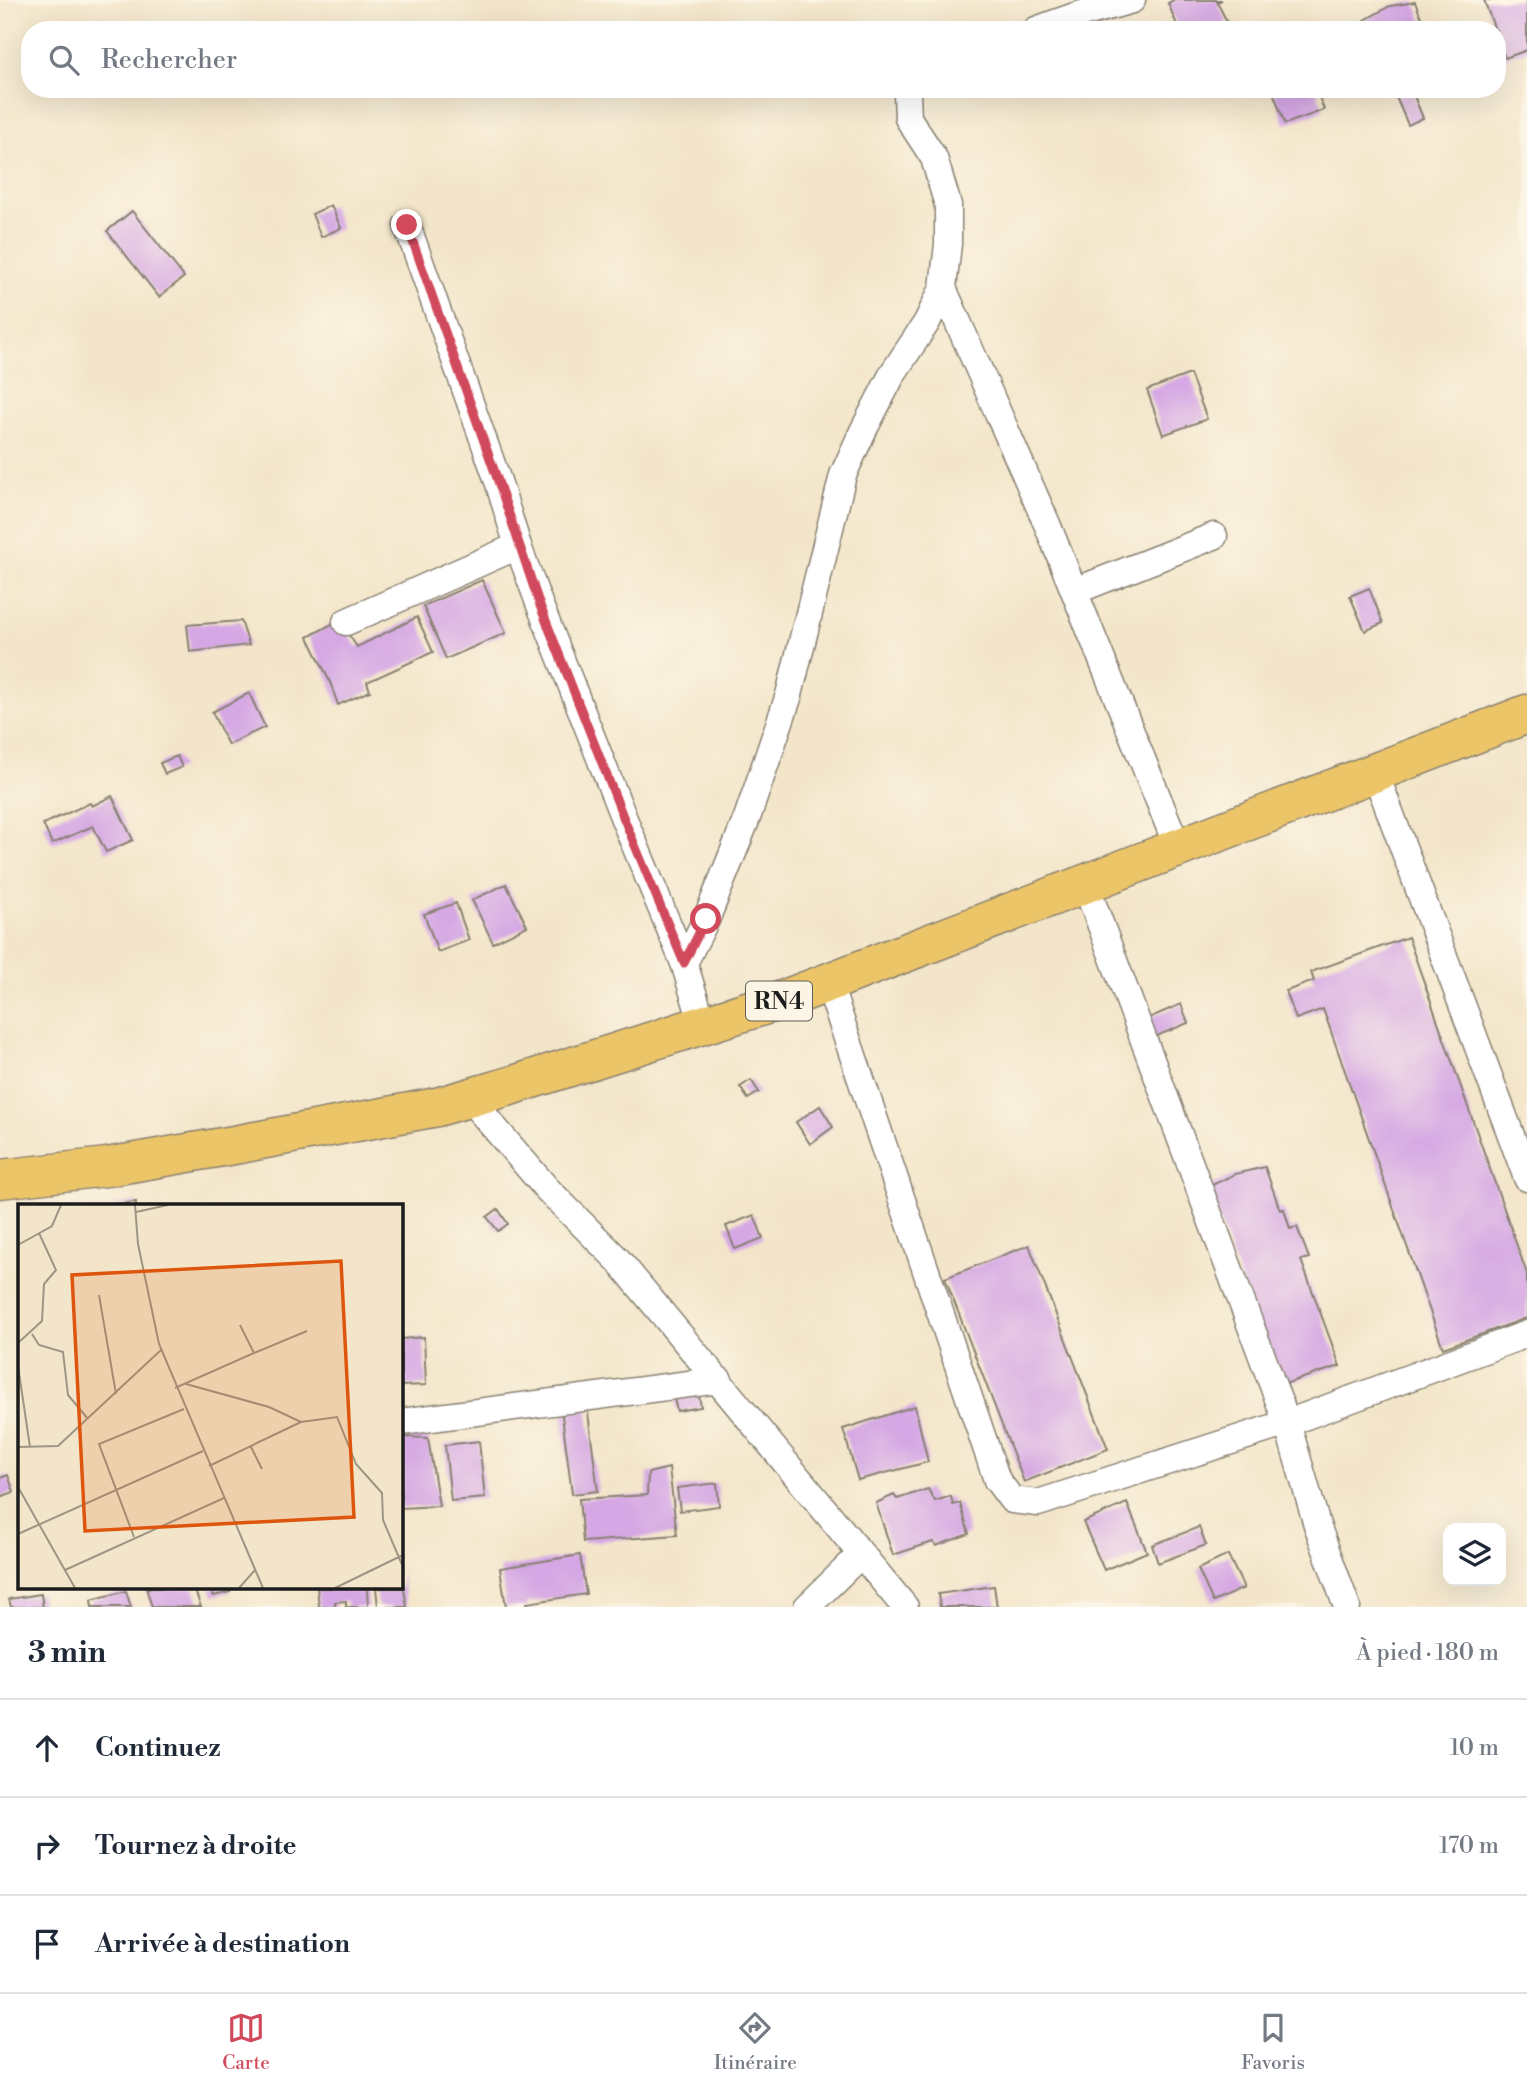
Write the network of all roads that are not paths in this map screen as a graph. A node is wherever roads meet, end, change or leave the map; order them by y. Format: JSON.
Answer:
{"nodes":[{"id":1,"x":1132,"y":0,"type":"edge"},
{"id":2,"x":1061,"y":21,"type":"edge"},
{"id":3,"x":907,"y":98,"type":"edge"},
{"id":4,"x":407,"y":225,"type":"dead end"},
{"id":5,"x":943,"y":288,"type":"junction"},
{"id":6,"x":1214,"y":536,"type":"dead end"},
{"id":7,"x":518,"y":546,"type":"junction"},
{"id":8,"x":1075,"y":591,"type":"junction"},
{"id":9,"x":346,"y":622,"type":"dead end"},
{"id":10,"x":1527,"y":714,"type":"edge"},
{"id":11,"x":1375,"y":772,"type":"junction"},
{"id":12,"x":1178,"y":848,"type":"junction"},
{"id":13,"x":1085,"y":883,"type":"junction"},
{"id":14,"x":684,"y":963,"type":"junction"},
{"id":15,"x":828,"y":982,"type":"junction"},
{"id":16,"x":703,"y":1025,"type":"junction"},
{"id":17,"x":469,"y":1098,"type":"junction"},
{"id":18,"x":1527,"y":1178,"type":"edge"},
{"id":19,"x":0,"y":1179,"type":"edge"},
{"id":20,"x":1527,"y":1334,"type":"edge"},
{"id":21,"x":719,"y":1380,"type":"junction"},
{"id":22,"x":402,"y":1422,"type":"edge"},
{"id":23,"x":1287,"y":1423,"type":"junction"},
{"id":24,"x":860,"y":1555,"type":"junction"},
{"id":25,"x":807,"y":1607,"type":"edge"},
{"id":26,"x":905,"y":1607,"type":"edge"},
{"id":27,"x":1347,"y":1607,"type":"edge"}],
"edges":[{"from":1,"to":2,"type":"street"},
{"from":3,"to":5,"type":"street"},
{"from":4,"to":7,"type":"street"},
{"from":5,"to":8,"type":"street"},
{"from":5,"to":14,"type":"street"},
{"from":6,"to":8,"type":"street"},
{"from":7,"to":9,"type":"street"},
{"from":7,"to":14,"type":"street"},
{"from":8,"to":12,"type":"street"},
{"from":10,"to":11,"type":"highway","number":"RN4"},
{"from":11,"to":12,"type":"highway","number":"RN4"},
{"from":11,"to":18,"type":"street"},
{"from":12,"to":13,"type":"highway","number":"RN4"},
{"from":13,"to":15,"type":"highway","number":"RN4"},
{"from":13,"to":23,"type":"street"},
{"from":14,"to":16,"type":"street"},
{"from":15,"to":16,"type":"highway","number":"RN4"},
{"from":15,"to":23,"type":"street"},
{"from":16,"to":17,"type":"highway","number":"RN4"},
{"from":17,"to":19,"type":"highway","number":"RN4"},
{"from":17,"to":21,"type":"street"},
{"from":20,"to":23,"type":"street"},
{"from":21,"to":22,"type":"street"},
{"from":21,"to":24,"type":"street"},
{"from":23,"to":27,"type":"street"},
{"from":24,"to":25,"type":"street"},
{"from":24,"to":26,"type":"street"}]}
